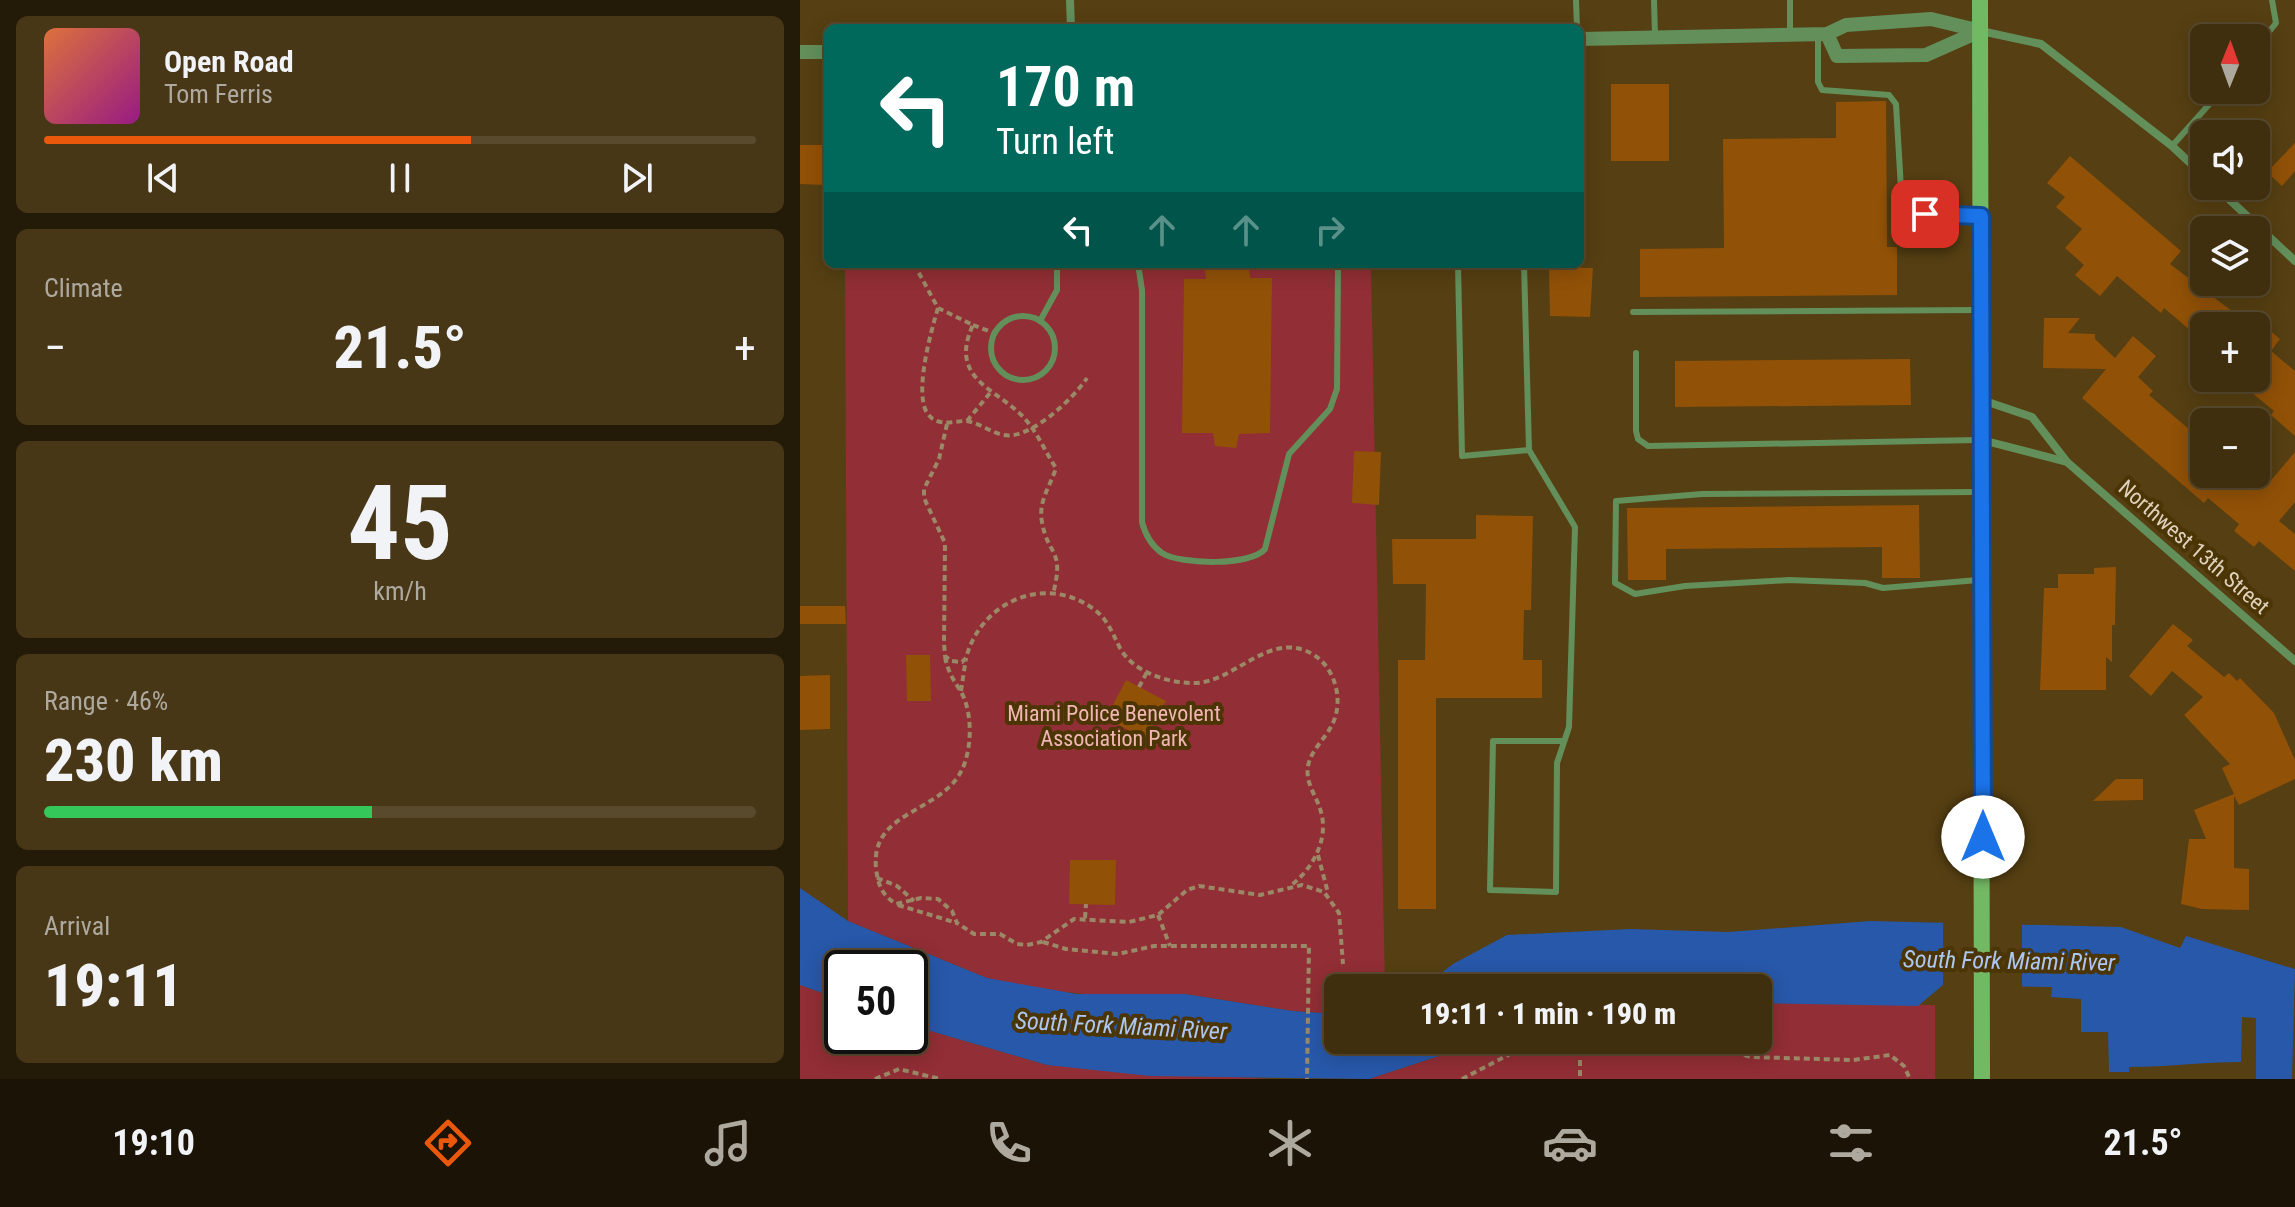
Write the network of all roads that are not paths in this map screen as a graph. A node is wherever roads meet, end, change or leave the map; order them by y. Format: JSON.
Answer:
{"nodes":[{"id":1,"x":1070,"y":0,"type":"edge"},
{"id":2,"x":1576,"y":0,"type":"edge"},
{"id":3,"x":1654,"y":0,"type":"edge"},
{"id":4,"x":1790,"y":0,"type":"edge"},
{"id":5,"x":1980,"y":0,"type":"edge"},
{"id":6,"x":2272,"y":0,"type":"edge"},
{"id":7,"x":1071,"y":24,"type":"edge"},
{"id":8,"x":1577,"y":24,"type":"edge"},
{"id":9,"x":2270,"y":30,"type":"edge"},
{"id":10,"x":1981,"y":31,"type":"junction"},
{"id":11,"x":1822,"y":34,"type":"junction"},
{"id":12,"x":1790,"y":35,"type":"junction"},
{"id":13,"x":1655,"y":38,"type":"junction"},
{"id":14,"x":1584,"y":39,"type":"edge"},
{"id":15,"x":800,"y":52,"type":"edge"},
{"id":16,"x":824,"y":52,"type":"edge"},
{"id":17,"x":2210,"y":104,"type":"edge"},
{"id":18,"x":2172,"y":146,"type":"junction"},
{"id":19,"x":2190,"y":163,"type":"edge"},
{"id":20,"x":2230,"y":200,"type":"edge"},
{"id":21,"x":1981,"y":216,"type":"junction"},
{"id":22,"x":2295,"y":261,"type":"edge"},
{"id":23,"x":1057,"y":268,"type":"edge"},
{"id":24,"x":1139,"y":268,"type":"edge"},
{"id":25,"x":1338,"y":268,"type":"edge"},
{"id":26,"x":1458,"y":268,"type":"edge"},
{"id":27,"x":1524,"y":268,"type":"edge"},
{"id":28,"x":1981,"y":310,"type":"junction"},
{"id":29,"x":1633,"y":312,"type":"dead end"},
{"id":30,"x":1040,"y":321,"type":"junction"},
{"id":31,"x":1636,"y":353,"type":"dead end"},
{"id":32,"x":1981,"y":400,"type":"junction"},
{"id":33,"x":1982,"y":440,"type":"junction"},
{"id":34,"x":1529,"y":450,"type":"junction"},
{"id":35,"x":2067,"y":462,"type":"junction"},
{"id":36,"x":1982,"y":492,"type":"junction"},
{"id":37,"x":1982,"y":580,"type":"junction"},
{"id":38,"x":2295,"y":661,"type":"edge"},
{"id":39,"x":1564,"y":741,"type":"junction"},
{"id":40,"x":1982,"y":1079,"type":"edge"}],
"edges":[{"from":1,"to":7,"type":"street"},
{"from":2,"to":8,"type":"lane"},
{"from":3,"to":13,"type":"lane"},
{"from":4,"to":12,"type":"lane"},
{"from":5,"to":10,"type":"main road"},
{"from":6,"to":9,"type":"lane"},
{"from":10,"to":11,"type":"street"},
{"from":10,"to":11,"type":"street"},
{"from":10,"to":18,"type":"street"},
{"from":10,"to":21,"type":"main road"},
{"from":11,"to":12,"type":"street"},
{"from":11,"to":21,"type":"lane"},
{"from":12,"to":13,"type":"street"},
{"from":13,"to":14,"type":"street"},
{"from":15,"to":16,"type":"street"},
{"from":17,"to":18,"type":"lane"},
{"from":18,"to":19,"type":"street"},
{"from":20,"to":22,"type":"street"},
{"from":21,"to":28,"type":"main road"},
{"from":23,"to":30,"type":"lane"},
{"from":24,"to":25,"type":"lane"},
{"from":26,"to":34,"type":"lane"},
{"from":27,"to":34,"type":"lane"},
{"from":28,"to":29,"type":"lane"},
{"from":28,"to":32,"type":"main road"},
{"from":30,"to":30,"type":"lane"},
{"from":31,"to":33,"type":"lane"},
{"from":32,"to":33,"type":"main road"},
{"from":32,"to":35,"type":"street","name":"Northwest 13th Street"},
{"from":33,"to":35,"type":"street","name":"Northwest 13th Street"},
{"from":33,"to":36,"type":"main road"},
{"from":34,"to":39,"type":"lane"},
{"from":35,"to":38,"type":"street","name":"Northwest 13th Street"},
{"from":36,"to":37,"type":"main road"},
{"from":36,"to":37,"type":"lane"},
{"from":37,"to":40,"type":"main road"},
{"from":39,"to":39,"type":"lane"}]}
